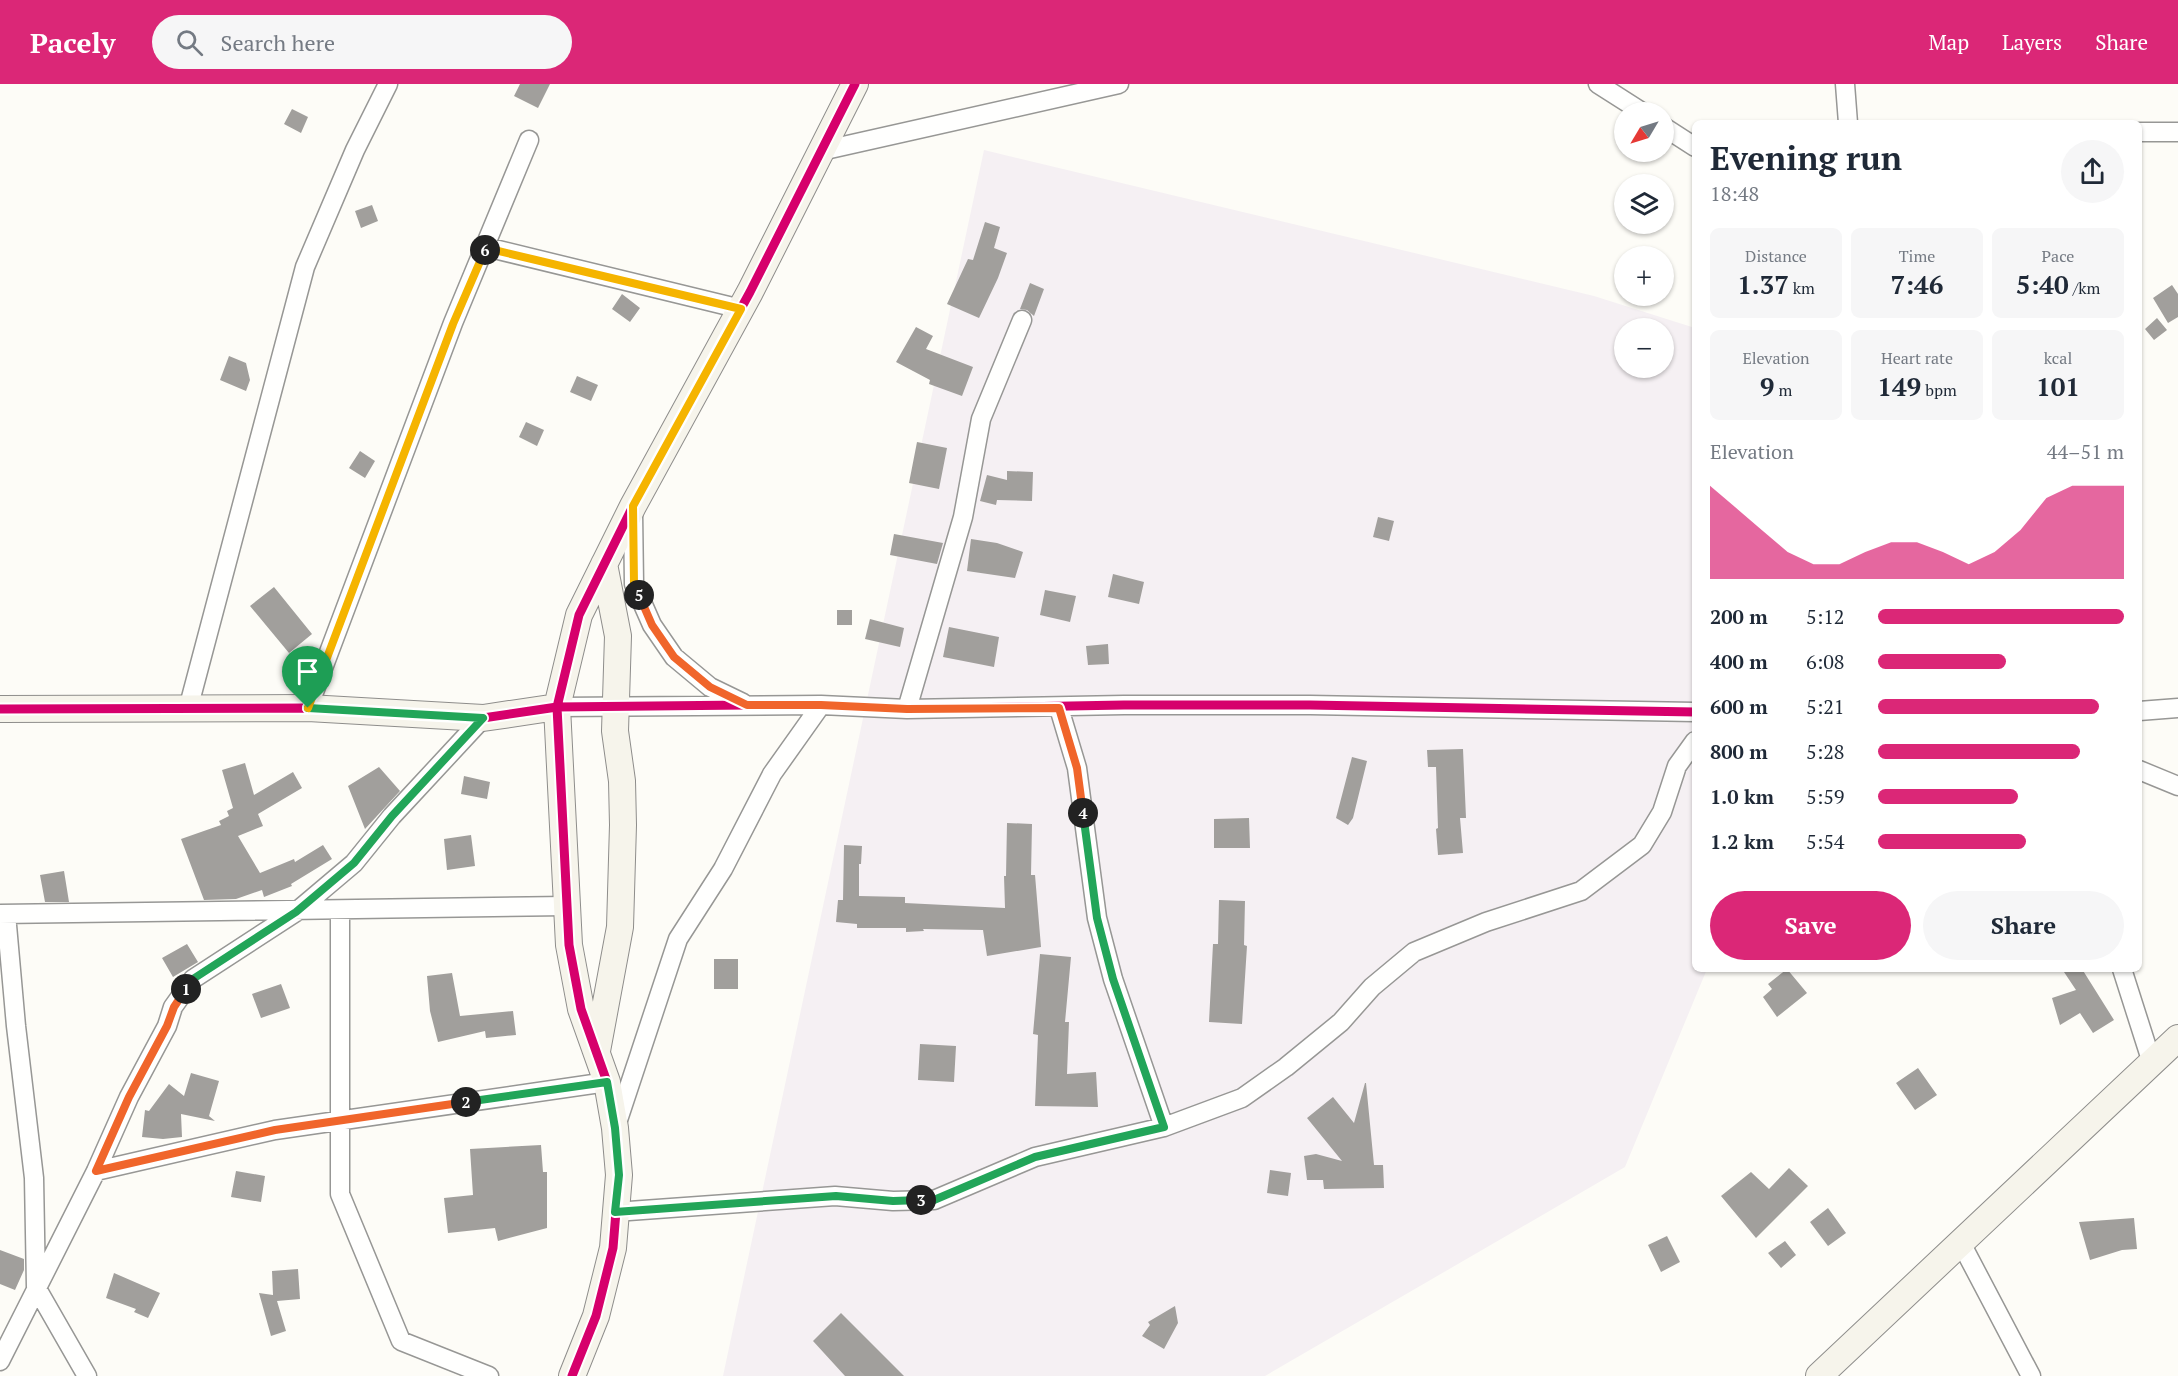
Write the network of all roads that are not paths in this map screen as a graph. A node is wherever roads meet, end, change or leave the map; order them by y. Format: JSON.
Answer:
{"nodes":[{"id":1,"x":388,"y":84,"type":"edge"},
{"id":2,"x":855,"y":84,"type":"edge"},
{"id":3,"x":1119,"y":84,"type":"edge"},
{"id":4,"x":1598,"y":84,"type":"edge"},
{"id":5,"x":1845,"y":84,"type":"edge"},
{"id":6,"x":1626,"y":102,"type":"edge"},
{"id":7,"x":1848,"y":120,"type":"edge"},
{"id":8,"x":2142,"y":132,"type":"edge"},
{"id":9,"x":2178,"y":132,"type":"edge"},
{"id":10,"x":1674,"y":133,"type":"edge"},
{"id":11,"x":529,"y":140,"type":"dead end"},
{"id":12,"x":1692,"y":145,"type":"edge"},
{"id":13,"x":821,"y":151,"type":"junction"},
{"id":14,"x":486,"y":248,"type":"junction"},
{"id":15,"x":741,"y":309,"type":"junction"},
{"id":16,"x":1022,"y":320,"type":"dead end"},
{"id":17,"x":633,"y":506,"type":"junction"},
{"id":18,"x":604,"y":564,"type":"junction"},
{"id":19,"x":747,"y":705,"type":"junction"},
{"id":20,"x":821,"y":705,"type":"junction"},
{"id":21,"x":615,"y":706,"type":"junction"},
{"id":22,"x":557,"y":707,"type":"junction"},
{"id":23,"x":308,"y":708,"type":"junction"},
{"id":24,"x":1059,"y":708,"type":"junction"},
{"id":25,"x":2178,"y":708,"type":"edge"},
{"id":26,"x":0,"y":709,"type":"edge"},
{"id":27,"x":188,"y":709,"type":"junction"},
{"id":28,"x":907,"y":709,"type":"junction"},
{"id":29,"x":2142,"y":711,"type":"edge"},
{"id":30,"x":1692,"y":712,"type":"edge"},
{"id":31,"x":483,"y":718,"type":"junction"},
{"id":32,"x":1692,"y":745,"type":"edge"},
{"id":33,"x":2142,"y":772,"type":"edge"},
{"id":34,"x":2178,"y":786,"type":"edge"},
{"id":35,"x":567,"y":906,"type":"junction"},
{"id":36,"x":340,"y":910,"type":"junction"},
{"id":37,"x":296,"y":912,"type":"junction"},
{"id":38,"x":3,"y":914,"type":"edge"},
{"id":39,"x":2123,"y":972,"type":"edge"},
{"id":40,"x":2178,"y":1038,"type":"edge"},
{"id":41,"x":597,"y":1052,"type":"junction"},
{"id":42,"x":2152,"y":1063,"type":"junction"},
{"id":43,"x":607,"y":1082,"type":"junction"},
{"id":44,"x":340,"y":1120,"type":"junction"},
{"id":45,"x":1164,"y":1127,"type":"junction"},
{"id":46,"x":615,"y":1128,"type":"junction"},
{"id":47,"x":96,"y":1171,"type":"junction"},
{"id":48,"x":615,"y":1212,"type":"junction"},
{"id":49,"x":1961,"y":1243,"type":"junction"},
{"id":50,"x":36,"y":1287,"type":"junction"},
{"id":51,"x":0,"y":1361,"type":"edge"},
{"id":52,"x":1832,"y":1371,"type":"edge"},
{"id":53,"x":87,"y":1376,"type":"edge"},
{"id":54,"x":489,"y":1376,"type":"edge"},
{"id":55,"x":572,"y":1376,"type":"edge"},
{"id":56,"x":2031,"y":1376,"type":"edge"}],
"edges":[{"from":1,"to":27,"type":"street"},
{"from":2,"to":13,"type":"street"},
{"from":3,"to":13,"type":"street"},
{"from":4,"to":6,"type":"street"},
{"from":5,"to":7,"type":"street"},
{"from":8,"to":9,"type":"street"},
{"from":10,"to":12,"type":"street"},
{"from":11,"to":14,"type":"street"},
{"from":13,"to":15,"type":"street"},
{"from":14,"to":15,"type":"street"},
{"from":14,"to":23,"type":"street"},
{"from":15,"to":17,"type":"street"},
{"from":16,"to":28,"type":"street"},
{"from":17,"to":18,"type":"street"},
{"from":17,"to":19,"type":"street"},
{"from":18,"to":21,"type":"street"},
{"from":18,"to":22,"type":"street"},
{"from":19,"to":20,"type":"street"},
{"from":19,"to":21,"type":"street"},
{"from":20,"to":28,"type":"street"},
{"from":20,"to":46,"type":"street"},
{"from":21,"to":22,"type":"street"},
{"from":21,"to":41,"type":"street"},
{"from":22,"to":31,"type":"street"},
{"from":22,"to":35,"type":"street"},
{"from":23,"to":27,"type":"street"},
{"from":23,"to":31,"type":"street"},
{"from":24,"to":28,"type":"street"},
{"from":24,"to":30,"type":"street"},
{"from":24,"to":45,"type":"street"},
{"from":25,"to":29,"type":"street"},
{"from":26,"to":27,"type":"street"},
{"from":31,"to":37,"type":"street"},
{"from":32,"to":45,"type":"street"},
{"from":33,"to":34,"type":"street"},
{"from":35,"to":36,"type":"street"},
{"from":35,"to":41,"type":"street"},
{"from":36,"to":37,"type":"street"},
{"from":36,"to":44,"type":"street"},
{"from":37,"to":38,"type":"street"},
{"from":37,"to":47,"type":"street"},
{"from":38,"to":50,"type":"street"},
{"from":39,"to":42,"type":"street"},
{"from":40,"to":42,"type":"street"},
{"from":41,"to":43,"type":"street"},
{"from":42,"to":49,"type":"street"},
{"from":43,"to":44,"type":"street"},
{"from":43,"to":46,"type":"street"},
{"from":44,"to":47,"type":"street"},
{"from":44,"to":54,"type":"street"},
{"from":45,"to":48,"type":"street"},
{"from":46,"to":48,"type":"street"},
{"from":47,"to":50,"type":"street"},
{"from":48,"to":55,"type":"street"},
{"from":49,"to":52,"type":"street"},
{"from":49,"to":56,"type":"street"},
{"from":50,"to":51,"type":"street"},
{"from":50,"to":53,"type":"street"}]}
